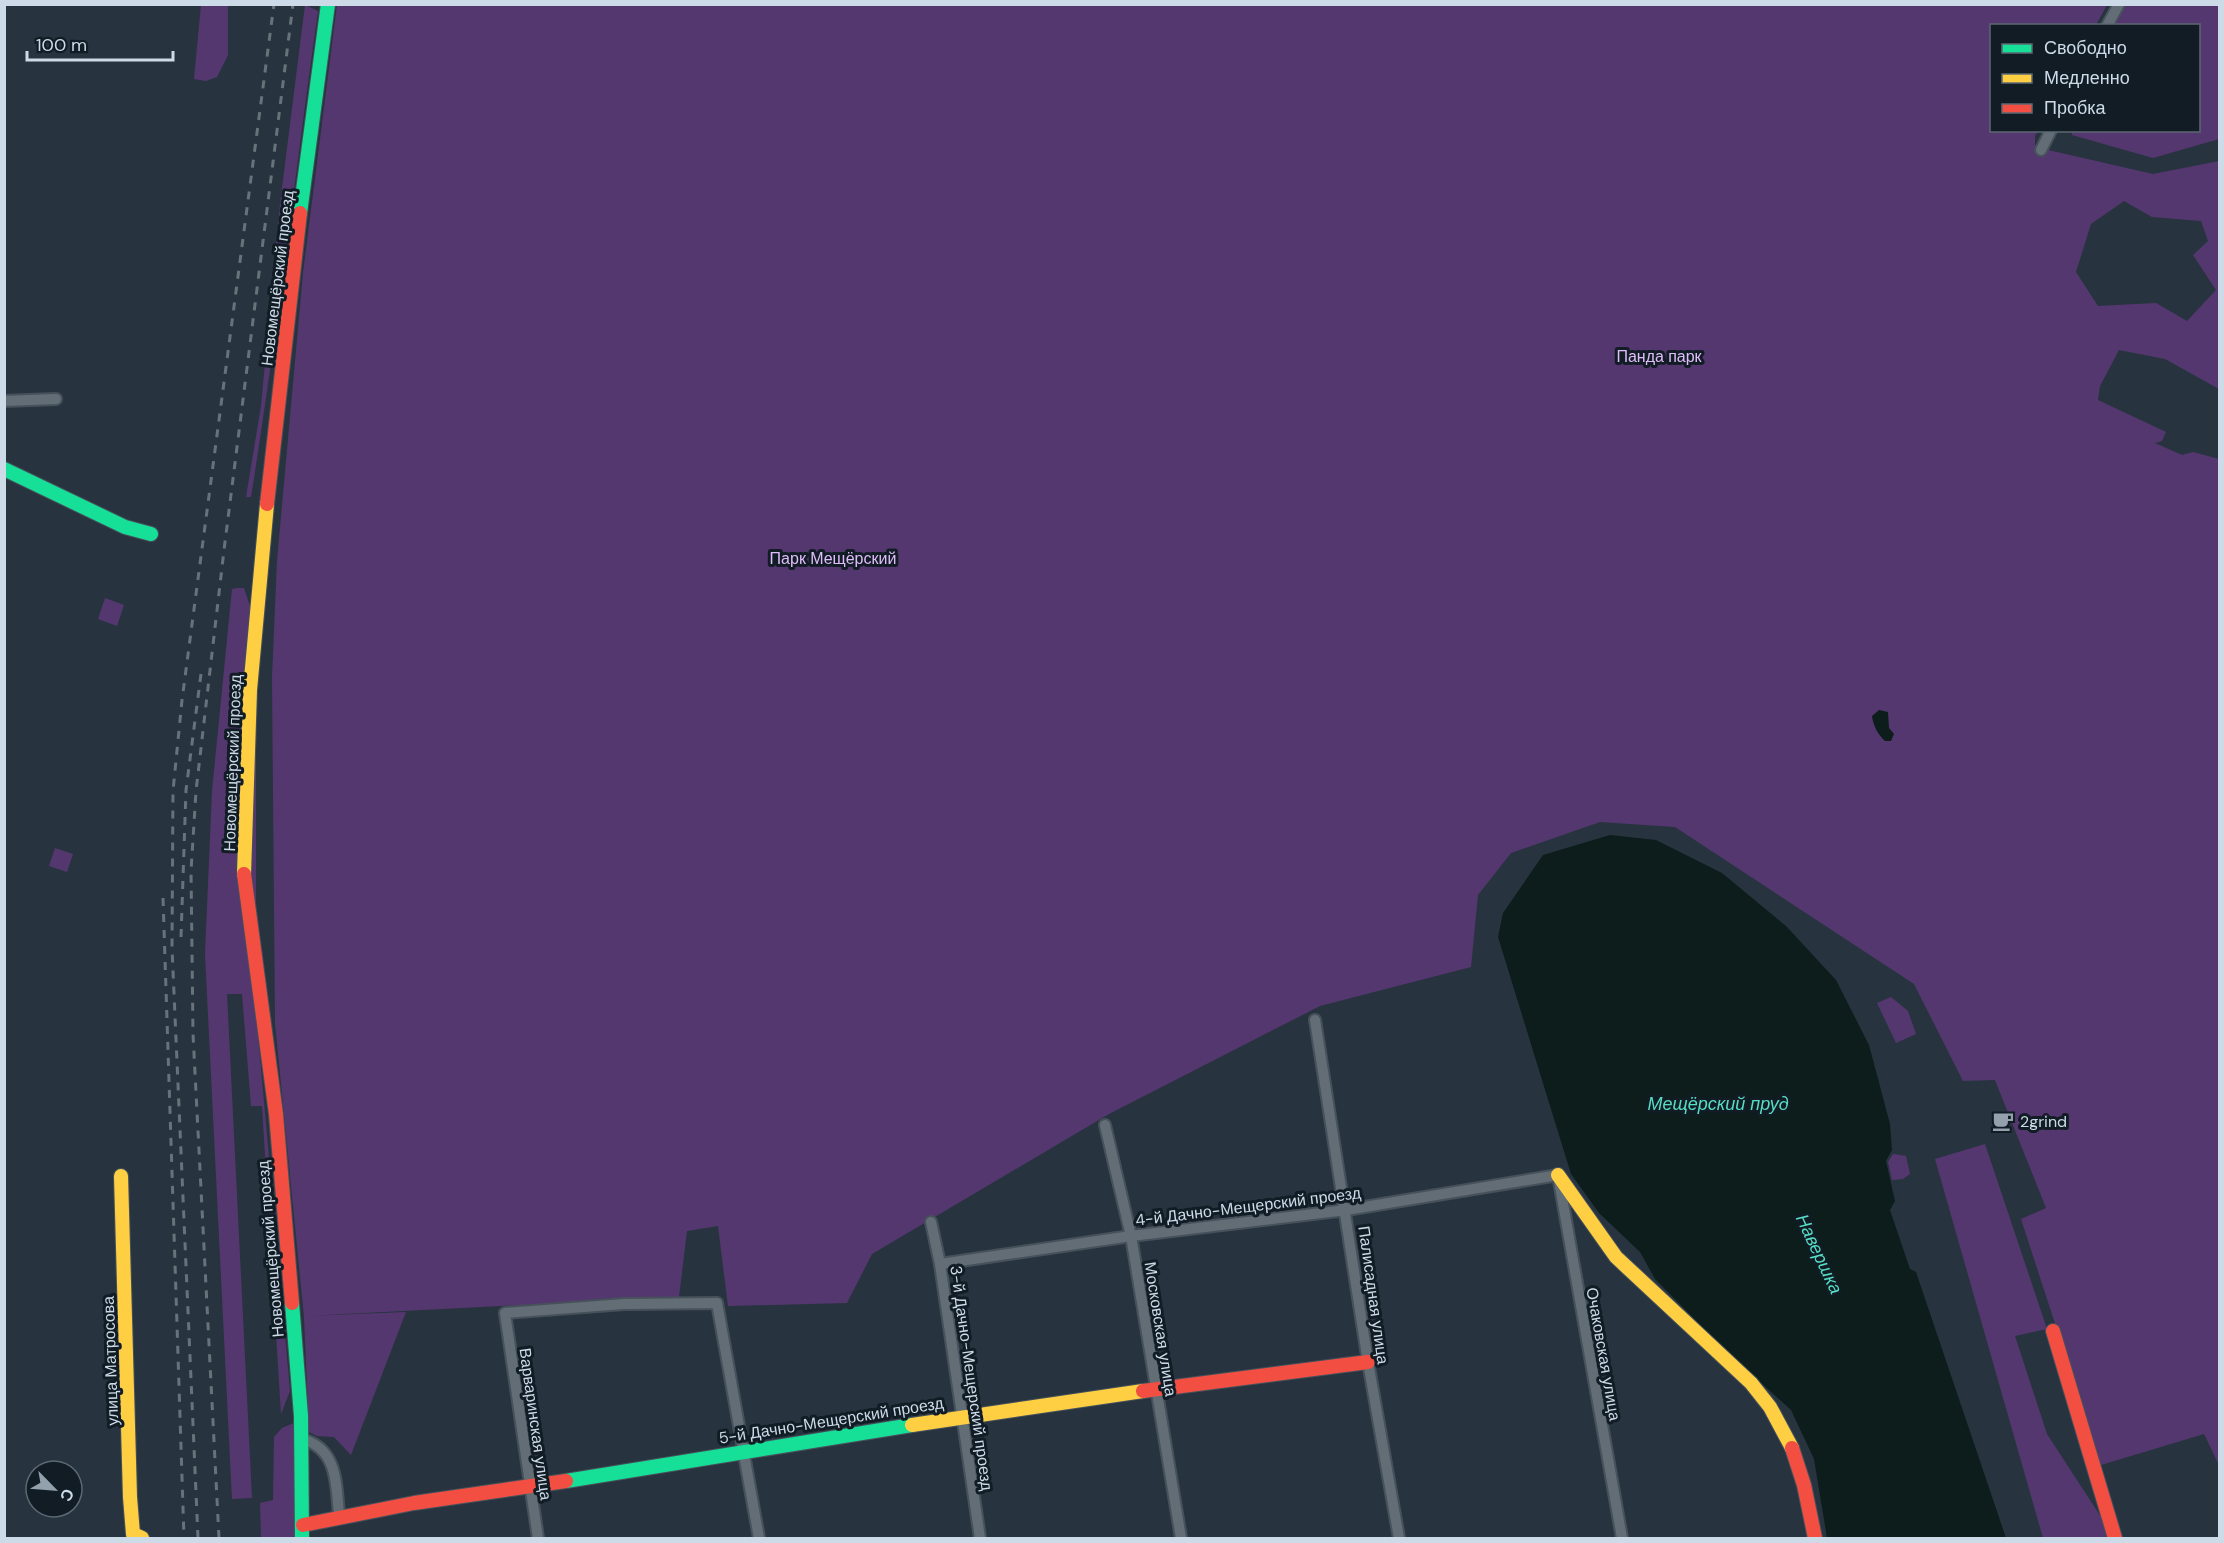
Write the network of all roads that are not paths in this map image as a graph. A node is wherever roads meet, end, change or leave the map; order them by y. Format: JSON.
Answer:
{"nodes":[{"id":1,"x":328,"y":4,"type":"edge"},
{"id":2,"x":2119,"y":4,"type":"edge"},
{"id":3,"x":2109,"y":24,"type":"edge"},
{"id":4,"x":2050,"y":132,"type":"edge"},
{"id":5,"x":2041,"y":150,"type":"dead end"},
{"id":6,"x":56,"y":399,"type":"dead end"},
{"id":7,"x":4,"y":401,"type":"edge"},
{"id":8,"x":4,"y":469,"type":"edge"},
{"id":9,"x":151,"y":534,"type":"dead end"},
{"id":10,"x":1315,"y":1020,"type":"dead end"},
{"id":11,"x":1105,"y":1125,"type":"dead end"},
{"id":12,"x":1558,"y":1175,"type":"junction"},
{"id":13,"x":121,"y":1176,"type":"dead end"},
{"id":14,"x":1346,"y":1210,"type":"junction"},
{"id":15,"x":931,"y":1222,"type":"dead end"},
{"id":16,"x":1131,"y":1236,"type":"junction"},
{"id":17,"x":940,"y":1264,"type":"junction"},
{"id":18,"x":2053,"y":1331,"type":"dead end"},
{"id":19,"x":1368,"y":1362,"type":"junction"},
{"id":20,"x":1156,"y":1388,"type":"junction"},
{"id":21,"x":962,"y":1416,"type":"junction"},
{"id":22,"x":302,"y":1440,"type":"junction"},
{"id":23,"x":744,"y":1450,"type":"junction"},
{"id":24,"x":529,"y":1487,"type":"junction"},
{"id":25,"x":339,"y":1515,"type":"junction"},
{"id":26,"x":302,"y":1532,"type":"edge"},
{"id":27,"x":142,"y":1539,"type":"edge"},
{"id":28,"x":538,"y":1539,"type":"edge"},
{"id":29,"x":759,"y":1539,"type":"edge"},
{"id":30,"x":980,"y":1539,"type":"edge"},
{"id":31,"x":1181,"y":1539,"type":"edge"},
{"id":32,"x":1399,"y":1539,"type":"edge"},
{"id":33,"x":1622,"y":1539,"type":"edge"},
{"id":34,"x":1815,"y":1539,"type":"edge"},
{"id":35,"x":2115,"y":1539,"type":"edge"}],
"edges":[{"from":1,"to":22,"type":"street","name":"Новомещёрский проезд"},
{"from":2,"to":3,"type":"street"},
{"from":4,"to":5,"type":"street"},
{"from":6,"to":7,"type":"street"},
{"from":8,"to":9,"type":"street"},
{"from":10,"to":14,"type":"street","name":"Палисадная улица"},
{"from":11,"to":16,"type":"street","name":"Московская улица"},
{"from":12,"to":14,"type":"street","name":"4-й Дачно-Мещерский проезд"},
{"from":12,"to":33,"type":"street","name":"Очаковская улица"},
{"from":12,"to":34,"type":"street"},
{"from":13,"to":27,"type":"street","name":"улица Матросова"},
{"from":14,"to":16,"type":"street","name":"4-й Дачно-Мещерский проезд"},
{"from":14,"to":19,"type":"street","name":"Палисадная улица"},
{"from":15,"to":17,"type":"street","name":"3-й Дачно-Мещерский проезд"},
{"from":16,"to":17,"type":"street","name":"4-й Дачно-Мещерский проезд"},
{"from":16,"to":20,"type":"street","name":"Московская улица"},
{"from":17,"to":21,"type":"street","name":"3-й Дачно-Мещерский проезд"},
{"from":18,"to":35,"type":"street"},
{"from":19,"to":20,"type":"street","name":"5-й Дачно-Мещерский проезд"},
{"from":19,"to":32,"type":"street","name":"Палисадная улица"},
{"from":20,"to":21,"type":"street","name":"5-й Дачно-Мещерский проезд"},
{"from":20,"to":31,"type":"street","name":"Московская улица"},
{"from":21,"to":23,"type":"street","name":"5-й Дачно-Мещерский проезд"},
{"from":21,"to":30,"type":"street","name":"3-й Дачно-Мещерский проезд"},
{"from":22,"to":25,"type":"street"},
{"from":22,"to":26,"type":"street","name":"Новомещёрский проезд"},
{"from":23,"to":24,"type":"street","name":"5-й Дачно-Мещерский проезд"},
{"from":23,"to":24,"type":"street","name":"Варваринская улица"},
{"from":23,"to":29,"type":"street"},
{"from":24,"to":25,"type":"street","name":"5-й Дачно-Мещерский проезд"},
{"from":24,"to":28,"type":"street","name":"Варваринская улица"},
{"from":25,"to":26,"type":"street","name":"5-й Дачно-Мещерский проезд"}]}
